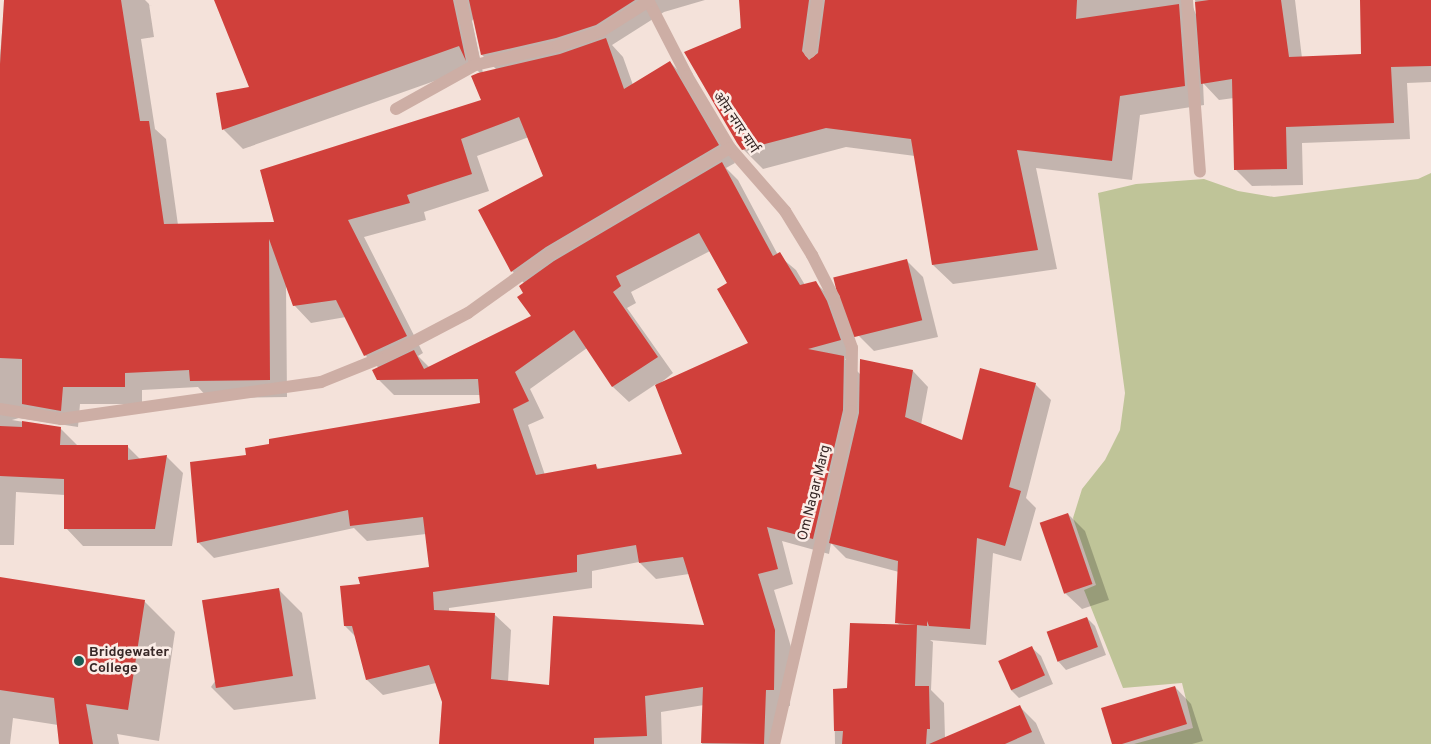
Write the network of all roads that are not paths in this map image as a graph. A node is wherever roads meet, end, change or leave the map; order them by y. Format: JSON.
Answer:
{"nodes":[{"id":1,"x":462,"y":0,"type":"edge"},
{"id":2,"x":648,"y":0,"type":"edge"},
{"id":3,"x":817,"y":0,"type":"edge"},
{"id":4,"x":1187,"y":0,"type":"edge"},
{"id":5,"x":810,"y":52,"type":"dead end"},
{"id":6,"x":475,"y":65,"type":"junction"},
{"id":7,"x":396,"y":109,"type":"dead end"},
{"id":8,"x":730,"y":148,"type":"junction"},
{"id":9,"x":1200,"y":172,"type":"dead end"},
{"id":10,"x":812,"y":254,"type":"joint"},
{"id":11,"x":0,"y":409,"type":"edge"},
{"id":12,"x":774,"y":744,"type":"edge"}],
"edges":[{"from":1,"to":6,"type":"street"},
{"from":2,"to":6,"type":"street"},
{"from":2,"to":8,"type":"street","name":"ओम नगर मार्ग"},
{"from":3,"to":5,"type":"street"},
{"from":4,"to":9,"type":"street"},
{"from":6,"to":7,"type":"street"},
{"from":8,"to":10,"type":"street","name":"ओम नगर मार्ग"},
{"from":8,"to":11,"type":"street"},
{"from":10,"to":12,"type":"street","name":"Om Nagar Marg"}]}
